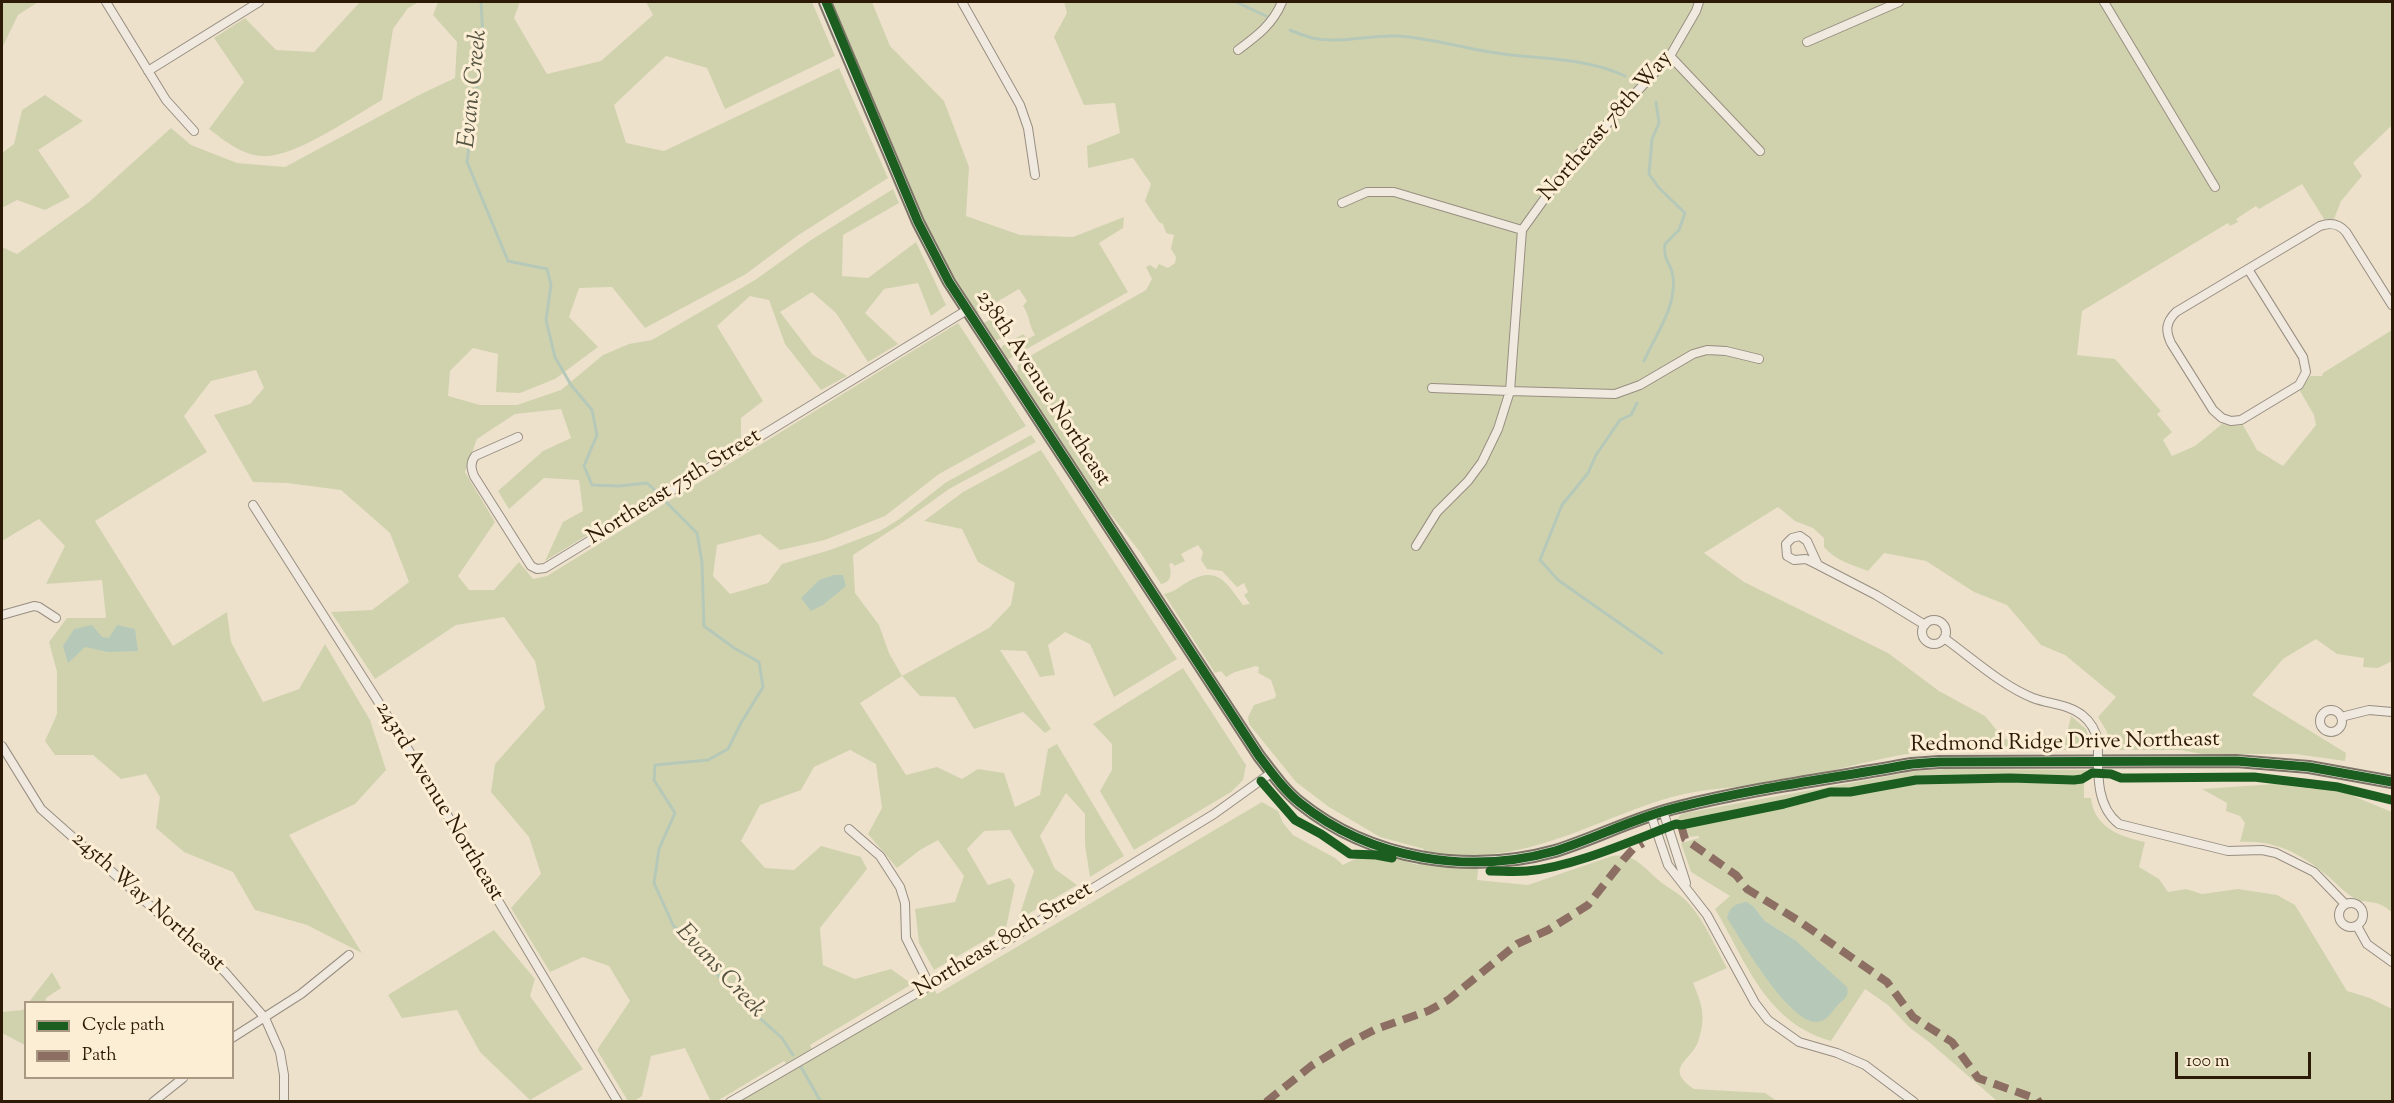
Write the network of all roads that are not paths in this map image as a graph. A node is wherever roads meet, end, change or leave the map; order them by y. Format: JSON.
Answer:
{"nodes":[{"id":1,"x":106,"y":2,"type":"edge"},
{"id":2,"x":259,"y":2,"type":"edge"},
{"id":3,"x":826,"y":2,"type":"edge"},
{"id":4,"x":962,"y":2,"type":"edge"},
{"id":5,"x":1282,"y":2,"type":"edge"},
{"id":6,"x":1699,"y":2,"type":"edge"},
{"id":7,"x":1899,"y":2,"type":"edge"},
{"id":8,"x":2104,"y":2,"type":"edge"},
{"id":9,"x":1807,"y":42,"type":"dead end"},
{"id":10,"x":1238,"y":50,"type":"dead end"},
{"id":11,"x":1671,"y":56,"type":"junction"},
{"id":12,"x":148,"y":71,"type":"junction"},
{"id":13,"x":194,"y":132,"type":"dead end"},
{"id":14,"x":1760,"y":151,"type":"dead end"},
{"id":15,"x":1035,"y":175,"type":"dead end"},
{"id":16,"x":2215,"y":188,"type":"dead end"},
{"id":17,"x":1342,"y":203,"type":"dead end"},
{"id":18,"x":1522,"y":230,"type":"junction"},
{"id":19,"x":2248,"y":269,"type":"junction"},
{"id":20,"x":2392,"y":305,"type":"edge"},
{"id":21,"x":967,"y":310,"type":"junction"},
{"id":22,"x":1760,"y":359,"type":"dead end"},
{"id":23,"x":1432,"y":388,"type":"dead end"},
{"id":24,"x":1510,"y":391,"type":"junction"},
{"id":25,"x":518,"y":437,"type":"dead end"},
{"id":26,"x":253,"y":505,"type":"dead end"},
{"id":27,"x":1416,"y":546,"type":"dead end"},
{"id":28,"x":1818,"y":566,"type":"junction"},
{"id":29,"x":2,"y":615,"type":"edge"},
{"id":30,"x":56,"y":618,"type":"dead end"},
{"id":31,"x":1925,"y":625,"type":"junction"},
{"id":32,"x":1944,"y":638,"type":"junction"},
{"id":33,"x":2392,"y":712,"type":"edge"},
{"id":34,"x":2341,"y":717,"type":"dead end"},
{"id":35,"x":2,"y":746,"type":"edge"},
{"id":36,"x":2098,"y":762,"type":"junction"},
{"id":37,"x":1271,"y":772,"type":"junction"},
{"id":38,"x":2392,"y":782,"type":"edge"},
{"id":39,"x":1663,"y":811,"type":"junction"},
{"id":40,"x":1651,"y":815,"type":"junction"},
{"id":41,"x":849,"y":829,"type":"dead end"},
{"id":42,"x":1687,"y":888,"type":"junction"},
{"id":43,"x":2345,"y":904,"type":"junction"},
{"id":44,"x":2357,"y":926,"type":"junction"},
{"id":45,"x":349,"y":955,"type":"dead end"},
{"id":46,"x":2392,"y":962,"type":"edge"},
{"id":47,"x":930,"y":986,"type":"junction"},
{"id":48,"x":265,"y":1018,"type":"junction"},
{"id":49,"x":234,"y":1037,"type":"edge"},
{"id":50,"x":180,"y":1079,"type":"edge"},
{"id":51,"x":153,"y":1101,"type":"edge"},
{"id":52,"x":284,"y":1101,"type":"edge"},
{"id":53,"x":618,"y":1101,"type":"edge"},
{"id":54,"x":730,"y":1101,"type":"edge"},
{"id":55,"x":1914,"y":1101,"type":"edge"}],
"edges":[{"from":1,"to":12,"type":"street"},
{"from":2,"to":12,"type":"street"},
{"from":3,"to":21,"type":"street","name":"238th Avenue Northeast"},
{"from":4,"to":15,"type":"street"},
{"from":5,"to":10,"type":"street"},
{"from":6,"to":11,"type":"street","name":"Northeast 78th Way"},
{"from":7,"to":9,"type":"street"},
{"from":8,"to":16,"type":"street"},
{"from":11,"to":14,"type":"street"},
{"from":11,"to":18,"type":"street","name":"Northeast 78th Way"},
{"from":12,"to":13,"type":"street"},
{"from":17,"to":18,"type":"street"},
{"from":18,"to":24,"type":"street"},
{"from":19,"to":19,"type":"street"},
{"from":19,"to":20,"type":"street"},
{"from":21,"to":25,"type":"street","name":"Northeast 75th Street"},
{"from":21,"to":37,"type":"street","name":"238th Avenue Northeast"},
{"from":22,"to":24,"type":"street"},
{"from":23,"to":24,"type":"street"},
{"from":24,"to":27,"type":"street"},
{"from":26,"to":53,"type":"street","name":"243rd Avenue Northeast"},
{"from":28,"to":28,"type":"street"},
{"from":28,"to":31,"type":"street"},
{"from":29,"to":30,"type":"street"},
{"from":31,"to":32,"type":"street"},
{"from":31,"to":32,"type":"street"},
{"from":32,"to":36,"type":"street"},
{"from":33,"to":34,"type":"street"},
{"from":35,"to":48,"type":"street","name":"245th Way Northeast"},
{"from":36,"to":38,"type":"street","name":"Redmond Ridge Drive Northeast"},
{"from":36,"to":39,"type":"street","name":"Redmond Ridge Drive Northeast"},
{"from":36,"to":43,"type":"street"},
{"from":37,"to":40,"type":"street","name":"Redmond Ridge Drive Northeast"},
{"from":37,"to":47,"type":"street","name":"Northeast 80th Street"},
{"from":39,"to":40,"type":"street","name":"Redmond Ridge Drive Northeast"},
{"from":39,"to":42,"type":"street"},
{"from":40,"to":42,"type":"street"},
{"from":41,"to":47,"type":"street"},
{"from":42,"to":55,"type":"street"},
{"from":43,"to":44,"type":"street"},
{"from":43,"to":44,"type":"street"},
{"from":44,"to":46,"type":"street"},
{"from":45,"to":48,"type":"street"},
{"from":47,"to":54,"type":"street","name":"Northeast 80th Street"},
{"from":48,"to":49,"type":"street"},
{"from":48,"to":52,"type":"street","name":"245th Way Northeast"},
{"from":50,"to":51,"type":"street"}]}
